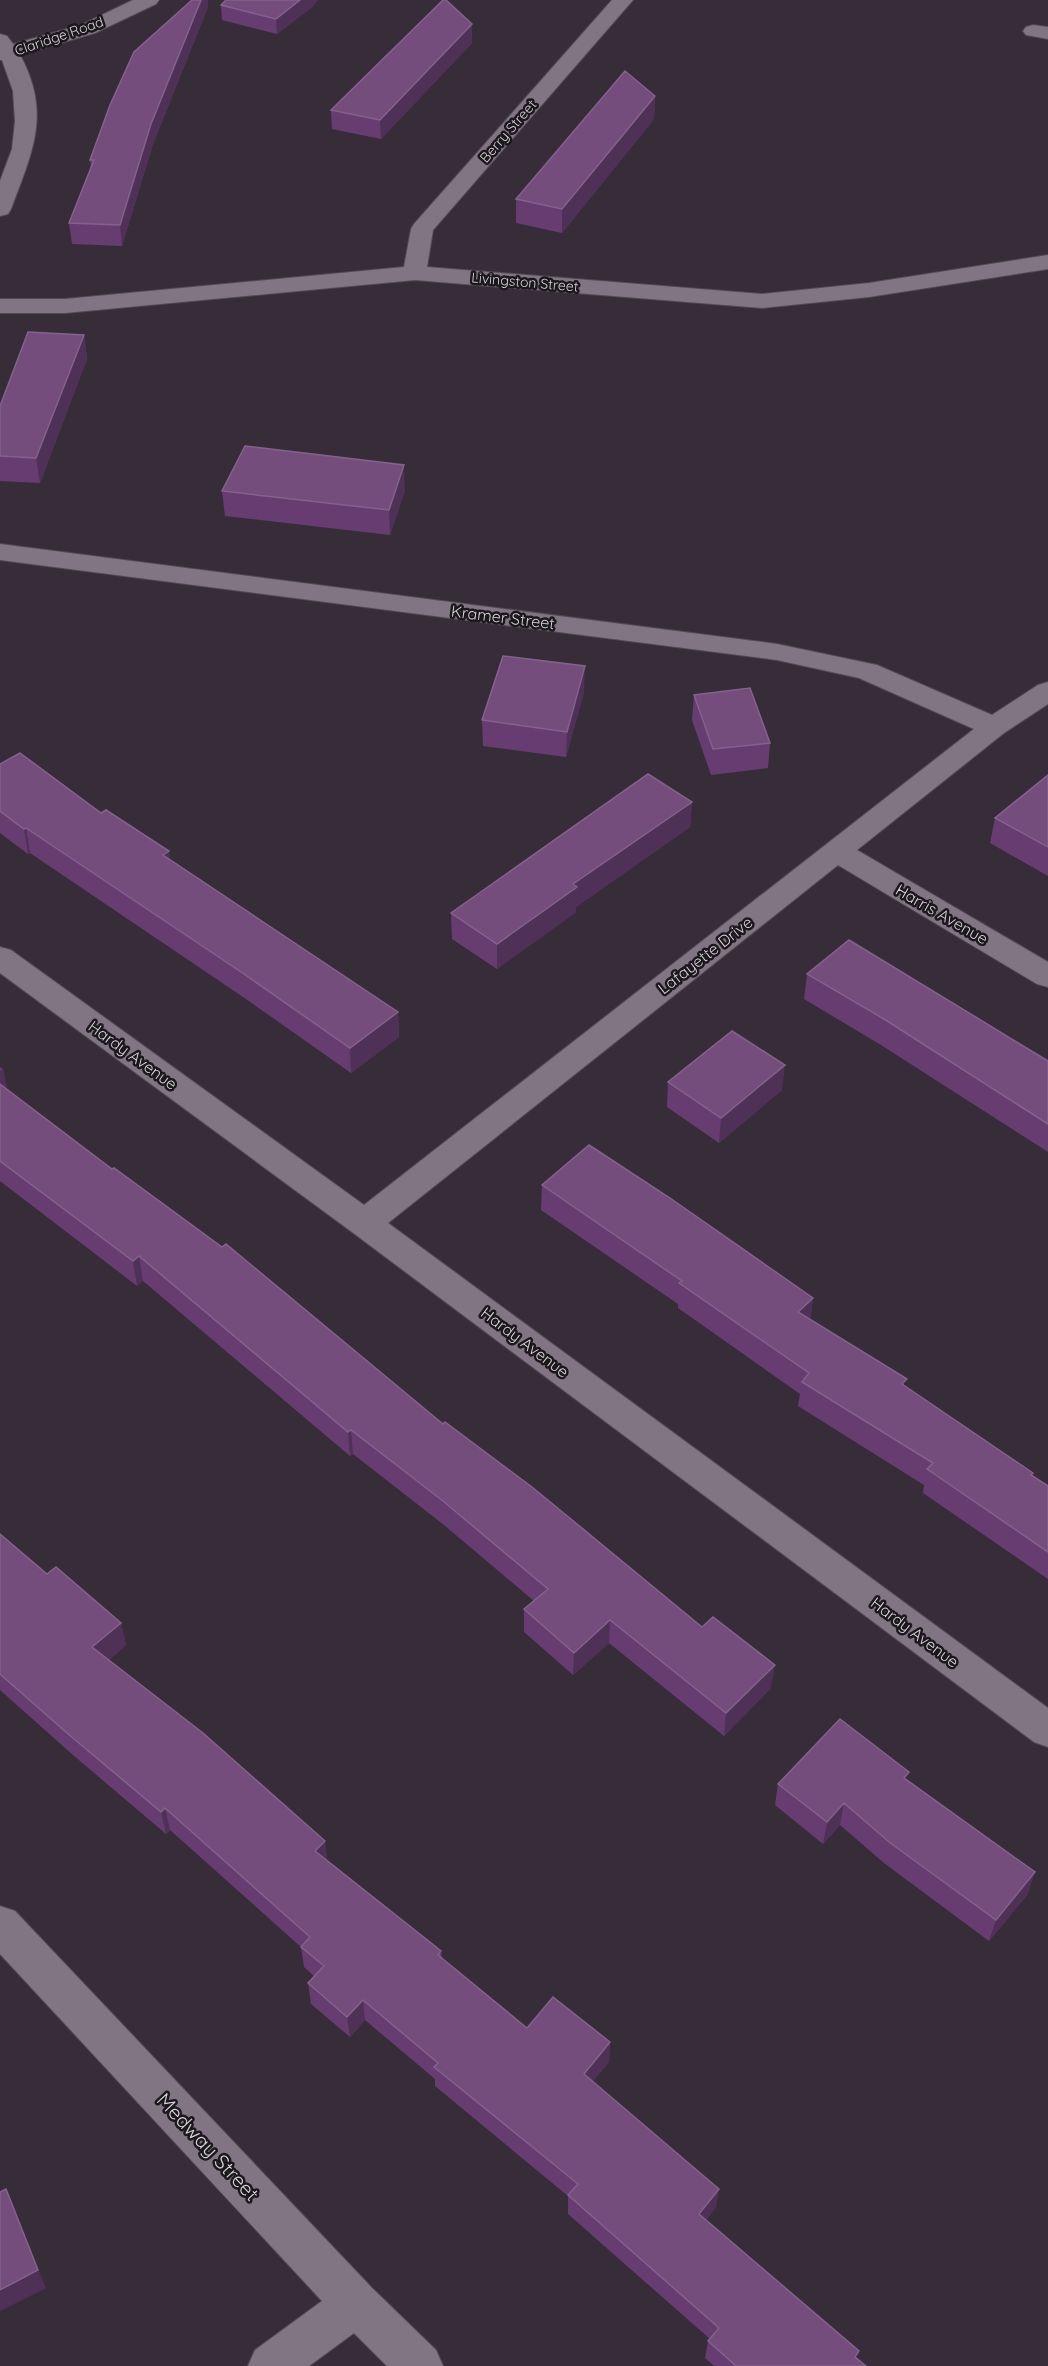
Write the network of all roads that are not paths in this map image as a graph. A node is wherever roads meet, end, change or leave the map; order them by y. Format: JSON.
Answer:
{"nodes":[{"id":1,"x":149,"y":0,"type":"edge"},
{"id":2,"x":624,"y":0,"type":"edge"},
{"id":3,"x":4,"y":49,"type":"edge"},
{"id":4,"x":0,"y":209,"type":"edge"},
{"id":5,"x":1048,"y":262,"type":"edge"},
{"id":6,"x":415,"y":273,"type":"junction"},
{"id":7,"x":0,"y":306,"type":"edge"},
{"id":8,"x":0,"y":552,"type":"edge"},
{"id":9,"x":1048,"y":691,"type":"edge"},
{"id":10,"x":994,"y":727,"type":"junction"},
{"id":11,"x":837,"y":852,"type":"junction"},
{"id":12,"x":0,"y":958,"type":"edge"},
{"id":13,"x":1048,"y":976,"type":"edge"},
{"id":14,"x":364,"y":1223,"type":"junction"},
{"id":15,"x":1048,"y":1730,"type":"edge"},
{"id":16,"x":0,"y":1925,"type":"edge"},
{"id":17,"x":356,"y":2304,"type":"junction"},
{"id":18,"x":271,"y":2366,"type":"edge"},
{"id":19,"x":420,"y":2366,"type":"edge"}],
"edges":[{"from":1,"to":3,"type":"street","name":"Claridge Road"},
{"from":2,"to":6,"type":"street","name":"Berry Street"},
{"from":3,"to":4,"type":"street"},
{"from":5,"to":6,"type":"street","name":"Livingston Street"},
{"from":6,"to":7,"type":"street","name":"Livingston Street"},
{"from":8,"to":10,"type":"street","name":"Kramer Street"},
{"from":9,"to":10,"type":"street","name":"Lafayette Drive"},
{"from":10,"to":11,"type":"street","name":"Lafayette Drive"},
{"from":11,"to":13,"type":"street","name":"Harris Avenue"},
{"from":11,"to":14,"type":"street","name":"Lafayette Drive"},
{"from":12,"to":14,"type":"street","name":"Hardy Avenue"},
{"from":14,"to":15,"type":"street","name":"Hardy Avenue"},
{"from":16,"to":17,"type":"street","name":"Medway Street"},
{"from":17,"to":18,"type":"street"},
{"from":17,"to":19,"type":"street","name":"Medway Street"}]}
